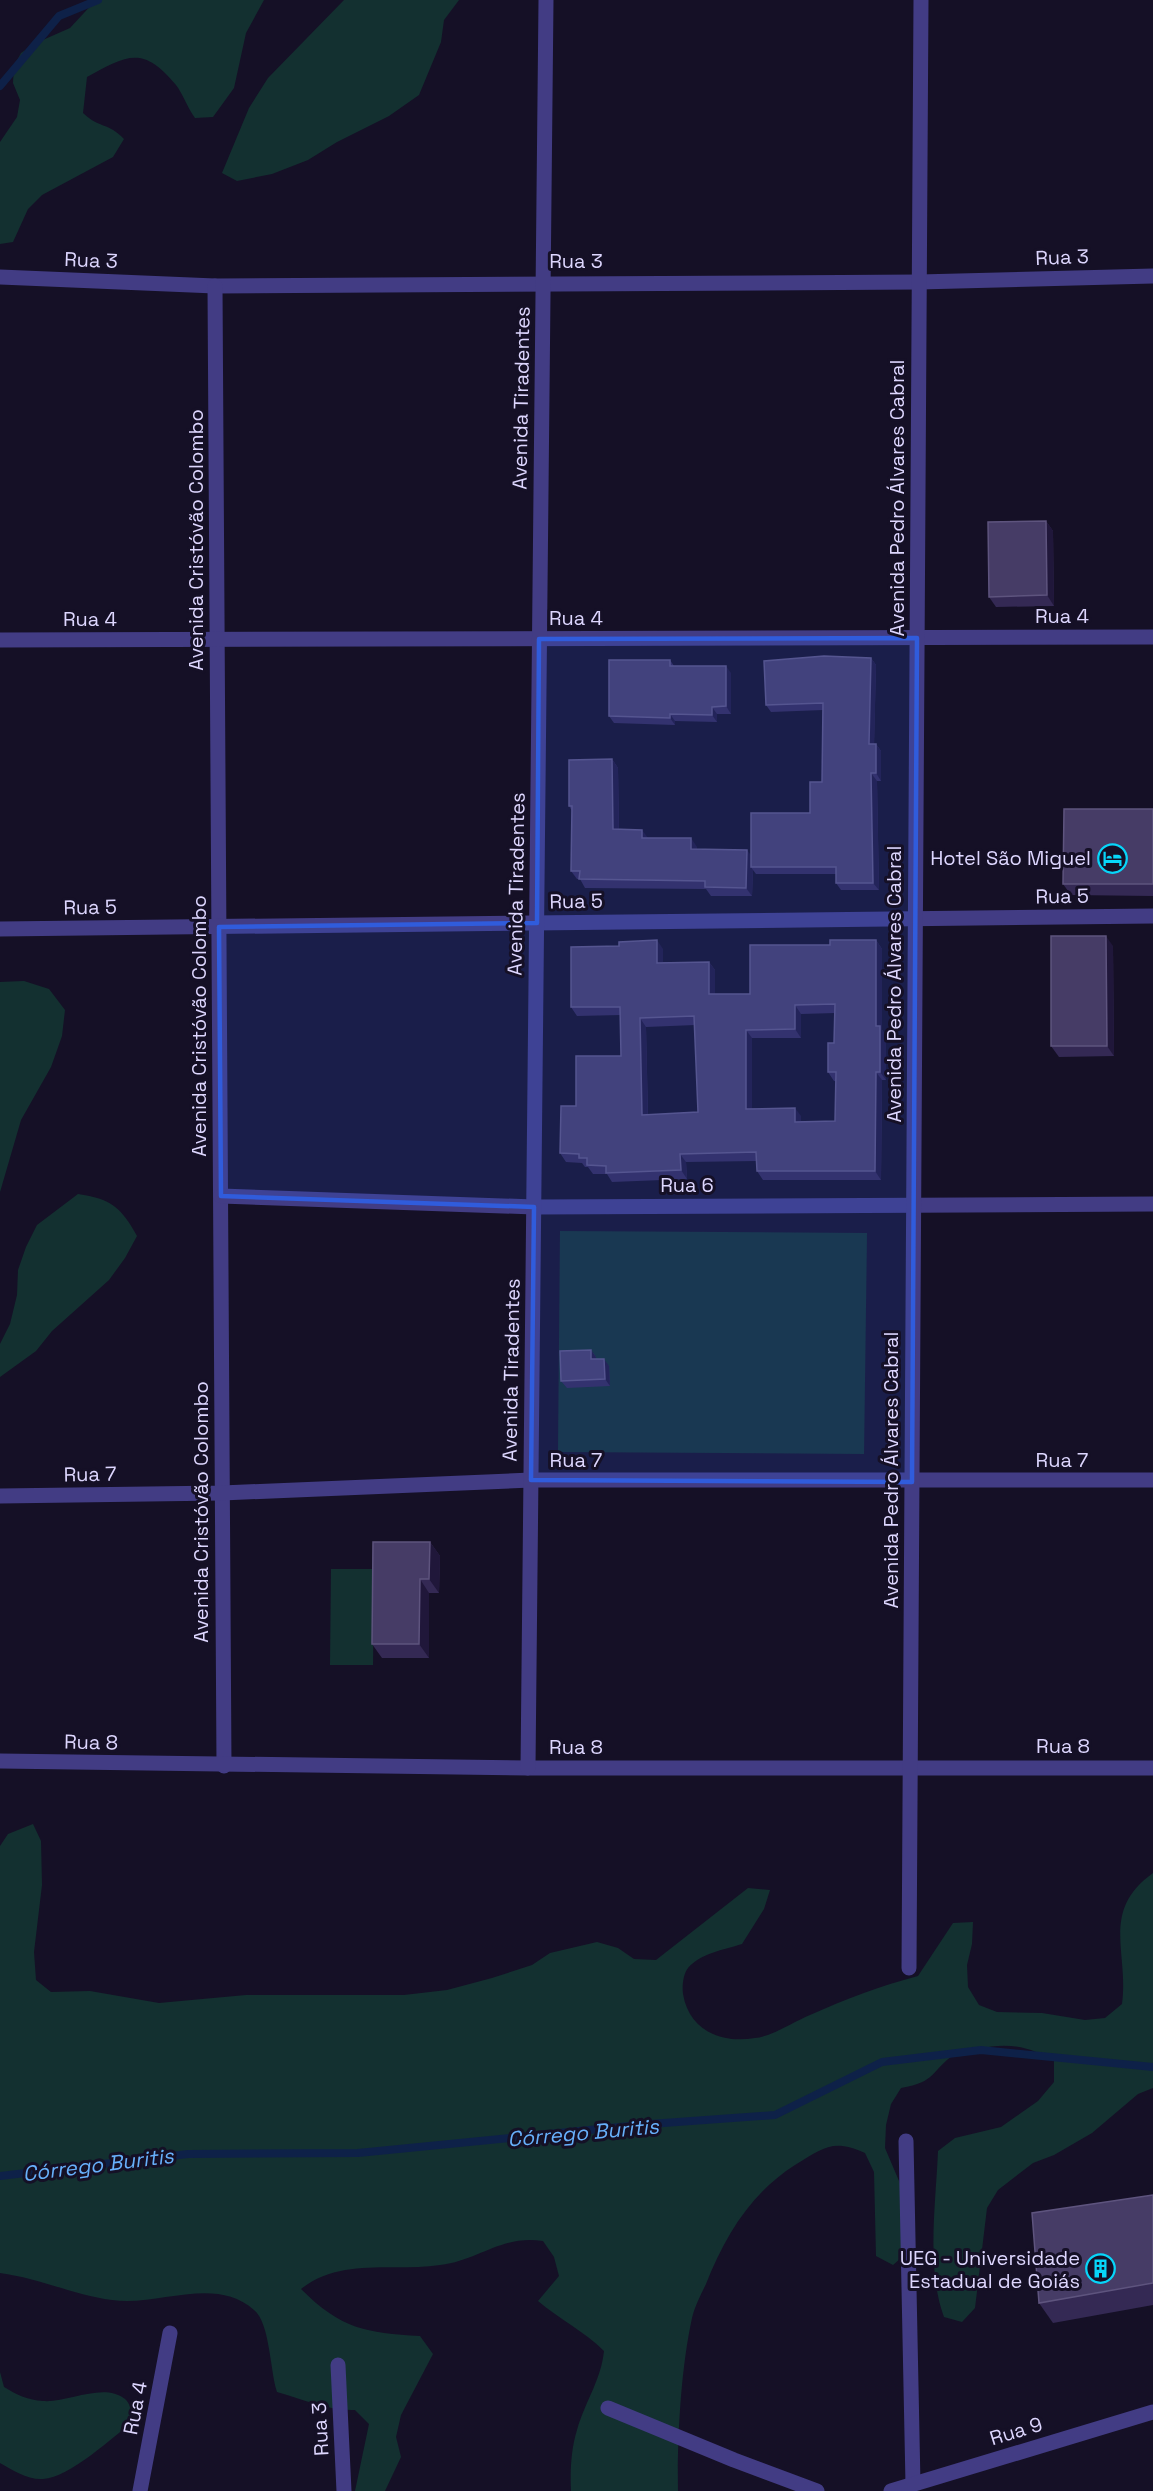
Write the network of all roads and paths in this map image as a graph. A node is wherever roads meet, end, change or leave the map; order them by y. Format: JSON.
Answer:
{"nodes":[{"id":1,"x":546,"y":0,"type":"edge"},
{"id":2,"x":921,"y":0,"type":"edge"},
{"id":3,"x":1153,"y":276,"type":"edge"},
{"id":4,"x":0,"y":277,"type":"edge"},
{"id":5,"x":543,"y":282,"type":"junction"},
{"id":6,"x":919,"y":282,"type":"junction"},
{"id":7,"x":215,"y":286,"type":"junction"},
{"id":8,"x":1153,"y":637,"type":"edge"},
{"id":9,"x":917,"y":638,"type":"junction"},
{"id":10,"x":539,"y":639,"type":"junction"},
{"id":11,"x":0,"y":640,"type":"edge"},
{"id":12,"x":217,"y":640,"type":"junction"},
{"id":13,"x":1153,"y":916,"type":"edge"},
{"id":14,"x":916,"y":919,"type":"junction"},
{"id":15,"x":537,"y":923,"type":"junction"},
{"id":16,"x":219,"y":927,"type":"junction"},
{"id":17,"x":0,"y":929,"type":"edge"},
{"id":18,"x":221,"y":1196,"type":"junction"},
{"id":19,"x":1153,"y":1204,"type":"edge"},
{"id":20,"x":914,"y":1205,"type":"junction"},
{"id":21,"x":534,"y":1207,"type":"junction"},
{"id":22,"x":531,"y":1480,"type":"junction"},
{"id":23,"x":1153,"y":1480,"type":"edge"},
{"id":24,"x":912,"y":1482,"type":"junction"},
{"id":25,"x":222,"y":1493,"type":"junction"},
{"id":26,"x":0,"y":1496,"type":"edge"},
{"id":27,"x":0,"y":1761,"type":"edge"},
{"id":28,"x":224,"y":1766,"type":"junction"},
{"id":29,"x":910,"y":1766,"type":"junction"},
{"id":30,"x":528,"y":1768,"type":"junction"},
{"id":31,"x":1153,"y":1768,"type":"edge"},
{"id":32,"x":909,"y":1968,"type":"dead end"},
{"id":33,"x":906,"y":2141,"type":"dead end"},
{"id":34,"x":170,"y":2333,"type":"dead end"},
{"id":35,"x":338,"y":2366,"type":"dead end"},
{"id":36,"x":608,"y":2408,"type":"dead end"},
{"id":37,"x":1153,"y":2412,"type":"edge"},
{"id":38,"x":913,"y":2484,"type":"junction"},
{"id":39,"x":140,"y":2491,"type":"edge"},
{"id":40,"x":344,"y":2491,"type":"edge"},
{"id":41,"x":817,"y":2491,"type":"edge"},
{"id":42,"x":891,"y":2491,"type":"edge"}],
"edges":[{"from":1,"to":5,"type":"street","name":"Avenida Tiradentes"},
{"from":2,"to":6,"type":"street","name":"Avenida Pedro Álvares Cabral"},
{"from":3,"to":6,"type":"street","name":"Rua 3"},
{"from":4,"to":7,"type":"street","name":"Rua 3"},
{"from":5,"to":6,"type":"street","name":"Rua 3"},
{"from":5,"to":7,"type":"street","name":"Rua 3"},
{"from":5,"to":10,"type":"street","name":"Avenida Tiradentes"},
{"from":6,"to":9,"type":"street","name":"Avenida Pedro Álvares Cabral"},
{"from":7,"to":12,"type":"street","name":"Avenida Cristóvão Colombo"},
{"from":8,"to":9,"type":"street","name":"Rua 4"},
{"from":9,"to":10,"type":"street","name":"Rua 4"},
{"from":9,"to":14,"type":"street","name":"Avenida Pedro Álvares Cabral"},
{"from":10,"to":12,"type":"street","name":"Rua 4"},
{"from":10,"to":15,"type":"street","name":"Avenida Tiradentes"},
{"from":11,"to":12,"type":"street","name":"Rua 4"},
{"from":12,"to":16,"type":"street","name":"Avenida Cristóvão Colombo"},
{"from":13,"to":14,"type":"street","name":"Rua 5"},
{"from":14,"to":15,"type":"street","name":"Rua 5"},
{"from":14,"to":20,"type":"street","name":"Avenida Pedro Álvares Cabral"},
{"from":15,"to":16,"type":"street","name":"Rua 5"},
{"from":15,"to":21,"type":"street","name":"Avenida Tiradentes"},
{"from":16,"to":17,"type":"street","name":"Rua 5"},
{"from":16,"to":18,"type":"street","name":"Avenida Cristóvão Colombo"},
{"from":18,"to":21,"type":"street","name":"Rua 6"},
{"from":18,"to":25,"type":"street","name":"Avenida Cristóvão Colombo"},
{"from":19,"to":20,"type":"street","name":"Rua 6"},
{"from":20,"to":21,"type":"street","name":"Rua 6"},
{"from":20,"to":24,"type":"street","name":"Avenida Pedro Álvares Cabral"},
{"from":21,"to":22,"type":"street","name":"Avenida Tiradentes"},
{"from":22,"to":24,"type":"street","name":"Rua 7"},
{"from":22,"to":25,"type":"street","name":"Rua 7"},
{"from":22,"to":30,"type":"street","name":"Avenida Tiradentes"},
{"from":23,"to":24,"type":"street","name":"Rua 7"},
{"from":24,"to":29,"type":"street","name":"Avenida Pedro Álvares Cabral"},
{"from":25,"to":26,"type":"street","name":"Rua 7"},
{"from":25,"to":28,"type":"street","name":"Avenida Cristóvão Colombo"},
{"from":27,"to":28,"type":"street","name":"Rua 8"},
{"from":28,"to":30,"type":"street","name":"Rua 8"},
{"from":29,"to":30,"type":"street","name":"Rua 8"},
{"from":29,"to":31,"type":"street","name":"Rua 8"},
{"from":29,"to":32,"type":"street","name":"Avenida Pedro Álvares Cabral"},
{"from":33,"to":38,"type":"street"},
{"from":34,"to":39,"type":"street","name":"Rua 4"},
{"from":35,"to":40,"type":"street","name":"Rua 3"},
{"from":36,"to":41,"type":"street"},
{"from":37,"to":38,"type":"street","name":"Rua 9"},
{"from":38,"to":42,"type":"street","name":"Rua 9"}]}
